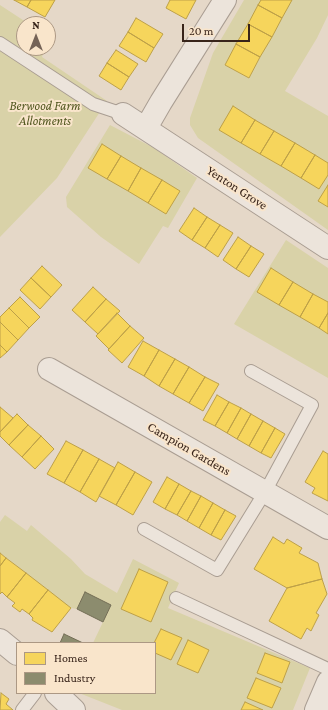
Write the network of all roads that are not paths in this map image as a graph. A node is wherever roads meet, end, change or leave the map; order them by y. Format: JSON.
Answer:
{"nodes":[{"id":1,"x":225,"y":0,"type":"edge"},
{"id":2,"x":0,"y":43,"type":"edge"},
{"id":3,"x":123,"y":114,"type":"joint"},
{"id":4,"x":146,"y":128,"type":"junction"},
{"id":5,"x":328,"y":248,"type":"edge"},
{"id":6,"x":49,"y":369,"type":"dead end"},
{"id":7,"x":251,"y":371,"type":"dead end"},
{"id":8,"x":265,"y":492,"type":"junction"},
{"id":9,"x":328,"y":528,"type":"edge"},
{"id":10,"x":144,"y":529,"type":"dead end"},
{"id":11,"x":176,"y":598,"type":"dead end"},
{"id":12,"x":0,"y":640,"type":"edge"},
{"id":13,"x":16,"y":653,"type":"edge"},
{"id":14,"x":328,"y":669,"type":"edge"},
{"id":15,"x":328,"y":682,"type":"edge"},
{"id":16,"x":34,"y":694,"type":"edge"},
{"id":17,"x":57,"y":694,"type":"edge"},
{"id":18,"x":22,"y":710,"type":"edge"},
{"id":19,"x":74,"y":710,"type":"edge"},
{"id":20,"x":316,"y":710,"type":"edge"}],
"edges":[{"from":1,"to":4,"type":"street"},
{"from":2,"to":3,"type":"lane"},
{"from":3,"to":4,"type":"street","name":"Yenton Grove"},
{"from":4,"to":5,"type":"street","name":"Yenton Grove"},
{"from":6,"to":8,"type":"street","name":"Campion Gardens"},
{"from":7,"to":8,"type":"lane"},
{"from":8,"to":9,"type":"street","name":"Campion Gardens"},
{"from":8,"to":10,"type":"lane"},
{"from":11,"to":14,"type":"lane"},
{"from":12,"to":13,"type":"street"},
{"from":15,"to":20,"type":"street"},
{"from":16,"to":18,"type":"lane"},
{"from":17,"to":19,"type":"street"}]}
